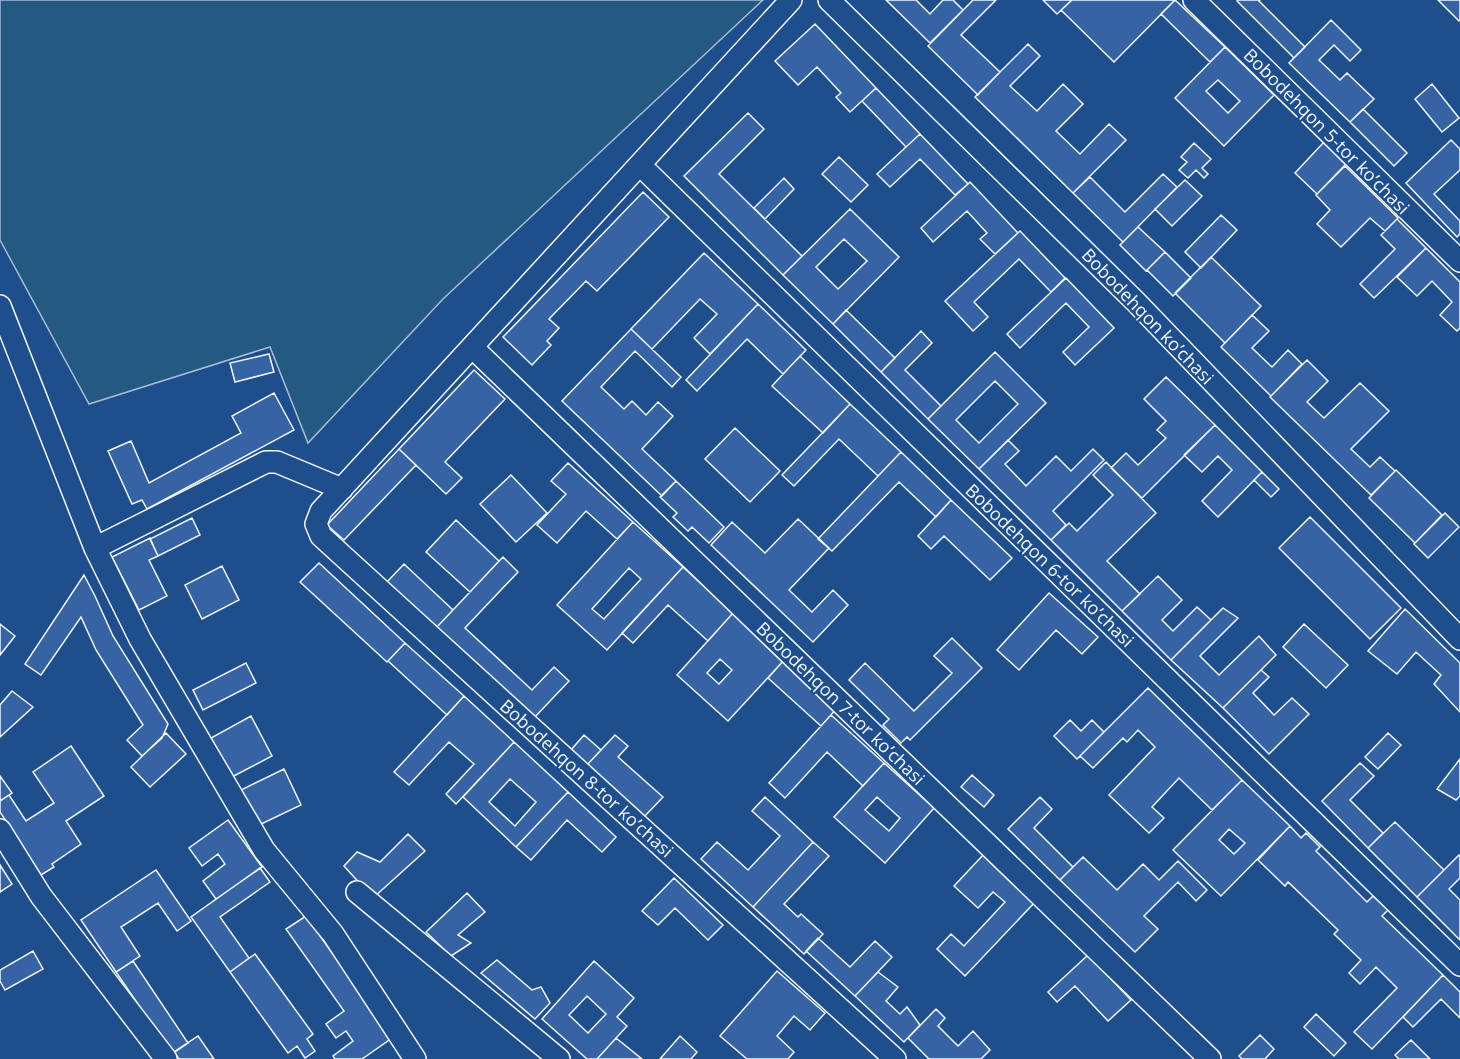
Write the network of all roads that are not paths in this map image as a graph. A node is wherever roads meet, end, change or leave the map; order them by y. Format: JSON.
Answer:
{"nodes":[{"id":1,"x":791,"y":0,"type":"edge"},
{"id":2,"x":829,"y":0,"type":"edge"},
{"id":3,"x":1194,"y":0,"type":"edge"},
{"id":4,"x":640,"y":165,"type":"junction"},
{"id":5,"x":1460,"y":261,"type":"edge"},
{"id":6,"x":0,"y":306,"type":"edge"},
{"id":7,"x":472,"y":347,"type":"junction"},
{"id":8,"x":342,"y":489,"type":"junction"},
{"id":9,"x":96,"y":548,"type":"junction"},
{"id":10,"x":1460,"y":639,"type":"edge"},
{"id":11,"x":0,"y":830,"type":"edge"},
{"id":12,"x":357,"y":892,"type":"dead end"},
{"id":13,"x":1460,"y":965,"type":"edge"},
{"id":14,"x":166,"y":1059,"type":"edge"},
{"id":15,"x":415,"y":1059,"type":"edge"},
{"id":16,"x":559,"y":1059,"type":"edge"},
{"id":17,"x":895,"y":1059,"type":"edge"},
{"id":18,"x":1210,"y":1059,"type":"edge"}],
"edges":[{"from":1,"to":4,"type":"street","name":"Bobodehqon 8-tor koʼchasi"},
{"from":2,"to":10,"type":"street","name":"Bobodehqon koʼchasi"},
{"from":3,"to":5,"type":"street","name":"Bobodehqon 5-tor koʼchasi"},
{"from":4,"to":7,"type":"street","name":"Bobodehqon 8-tor koʼchasi"},
{"from":4,"to":13,"type":"street","name":"Bobodehqon 6-tor koʼchasi"},
{"from":6,"to":9,"type":"street"},
{"from":7,"to":8,"type":"street","name":"Bobodehqon 8-tor koʼchasi"},
{"from":7,"to":18,"type":"street","name":"Bobodehqon 7-tor koʼchasi"},
{"from":8,"to":9,"type":"street"},
{"from":8,"to":17,"type":"street","name":"Bobodehqon 8-tor koʼchasi"},
{"from":9,"to":15,"type":"street"},
{"from":11,"to":14,"type":"street"},
{"from":12,"to":16,"type":"street"}]}
